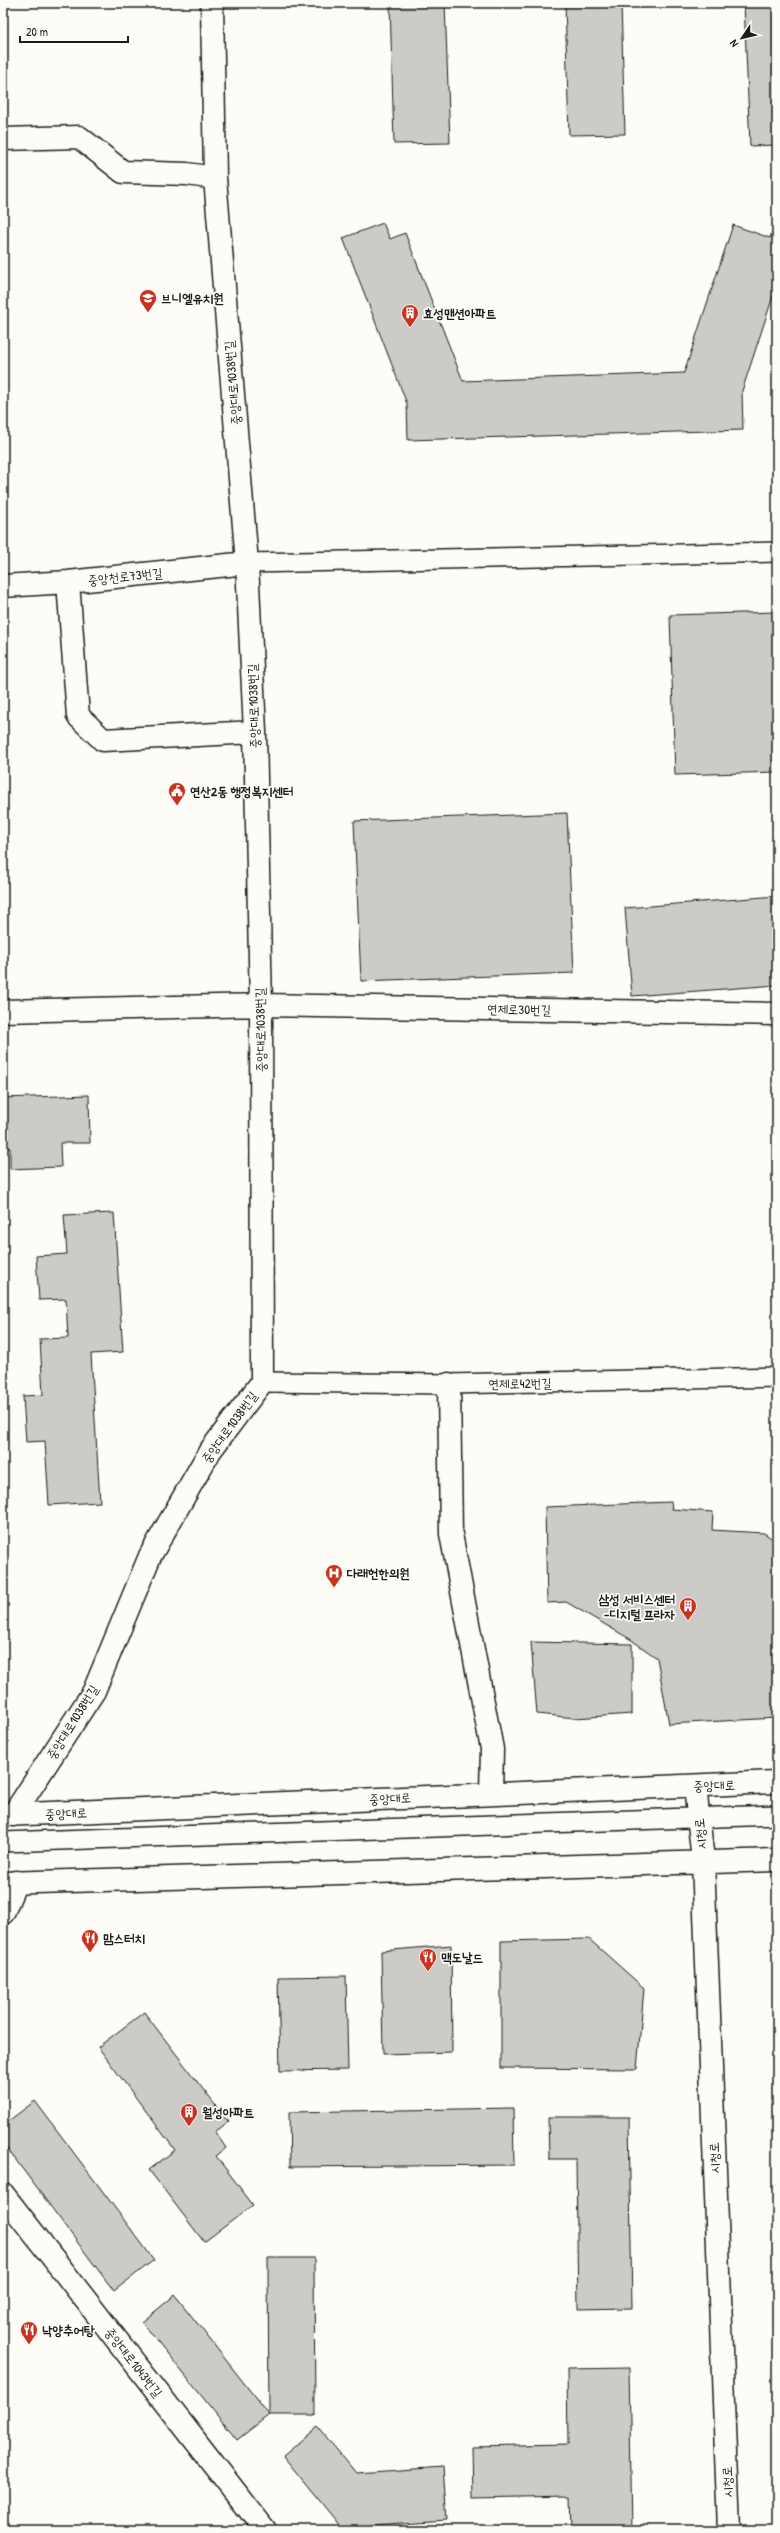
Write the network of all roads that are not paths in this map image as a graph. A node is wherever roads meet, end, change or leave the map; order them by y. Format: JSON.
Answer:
{"nodes":[{"id":1,"x":212,"y":3,"type":"edge"},
{"id":2,"x":3,"y":139,"type":"edge"},
{"id":3,"x":215,"y":178,"type":"junction"},
{"id":4,"x":777,"y":552,"type":"edge"},
{"id":5,"x":247,"y":563,"type":"junction"},
{"id":6,"x":68,"y":582,"type":"junction"},
{"id":7,"x":3,"y":586,"type":"edge"},
{"id":8,"x":255,"y":732,"type":"junction"},
{"id":9,"x":261,"y":1005,"type":"junction"},
{"id":10,"x":3,"y":1011,"type":"edge"},
{"id":11,"x":777,"y":1014,"type":"edge"},
{"id":12,"x":777,"y":1377,"type":"edge"},
{"id":13,"x":262,"y":1382,"type":"junction"},
{"id":14,"x":450,"y":1384,"type":"junction"},
{"id":15,"x":777,"y":1782,"type":"edge"},
{"id":16,"x":696,"y":1786,"type":"junction"},
{"id":17,"x":491,"y":1793,"type":"junction"},
{"id":18,"x":8,"y":1815,"type":"edge"},
{"id":19,"x":777,"y":1815,"type":"edge"},
{"id":20,"x":698,"y":1816,"type":"junction"},
{"id":21,"x":3,"y":1842,"type":"edge"},
{"id":22,"x":777,"y":1860,"type":"edge"},
{"id":23,"x":703,"y":1861,"type":"junction"},
{"id":24,"x":9,"y":1883,"type":"edge"},
{"id":25,"x":3,"y":1913,"type":"edge"},
{"id":26,"x":3,"y":2194,"type":"edge"},
{"id":27,"x":266,"y":2530,"type":"edge"},
{"id":28,"x":729,"y":2530,"type":"edge"}],
"edges":[{"from":1,"to":3,"type":"street","name":"중앙대로1038번길"},
{"from":2,"to":3,"type":"street"},
{"from":3,"to":5,"type":"street","name":"중앙대로1038번길"},
{"from":4,"to":5,"type":"lane"},
{"from":5,"to":6,"type":"street","name":"중앙천로73번길"},
{"from":5,"to":8,"type":"street","name":"중앙대로1038번길"},
{"from":6,"to":7,"type":"street","name":"중앙천로73번길"},
{"from":6,"to":8,"type":"street"},
{"from":8,"to":9,"type":"street","name":"중앙대로1038번길"},
{"from":9,"to":10,"type":"street","name":"연제로30번길"},
{"from":9,"to":11,"type":"street","name":"연제로30번길"},
{"from":9,"to":13,"type":"street","name":"중앙대로1038번길"},
{"from":12,"to":14,"type":"lane","name":"연제로42번길"},
{"from":13,"to":14,"type":"lane","name":"연제로42번길"},
{"from":13,"to":18,"type":"street","name":"중앙대로1038번길"},
{"from":14,"to":17,"type":"street"},
{"from":15,"to":16,"type":"street","name":"중앙대로"},
{"from":16,"to":17,"type":"street","name":"중앙대로"},
{"from":16,"to":20,"type":"street","name":"시청로"},
{"from":17,"to":18,"type":"street","name":"중앙대로"},
{"from":19,"to":20,"type":"lane"},
{"from":20,"to":21,"type":"lane"},
{"from":20,"to":23,"type":"street","name":"시청로"},
{"from":22,"to":23,"type":"street"},
{"from":23,"to":24,"type":"street"},
{"from":23,"to":28,"type":"street","name":"시청로"},
{"from":24,"to":25,"type":"street"},
{"from":26,"to":27,"type":"street","name":"중앙대로1043번길"}]}
